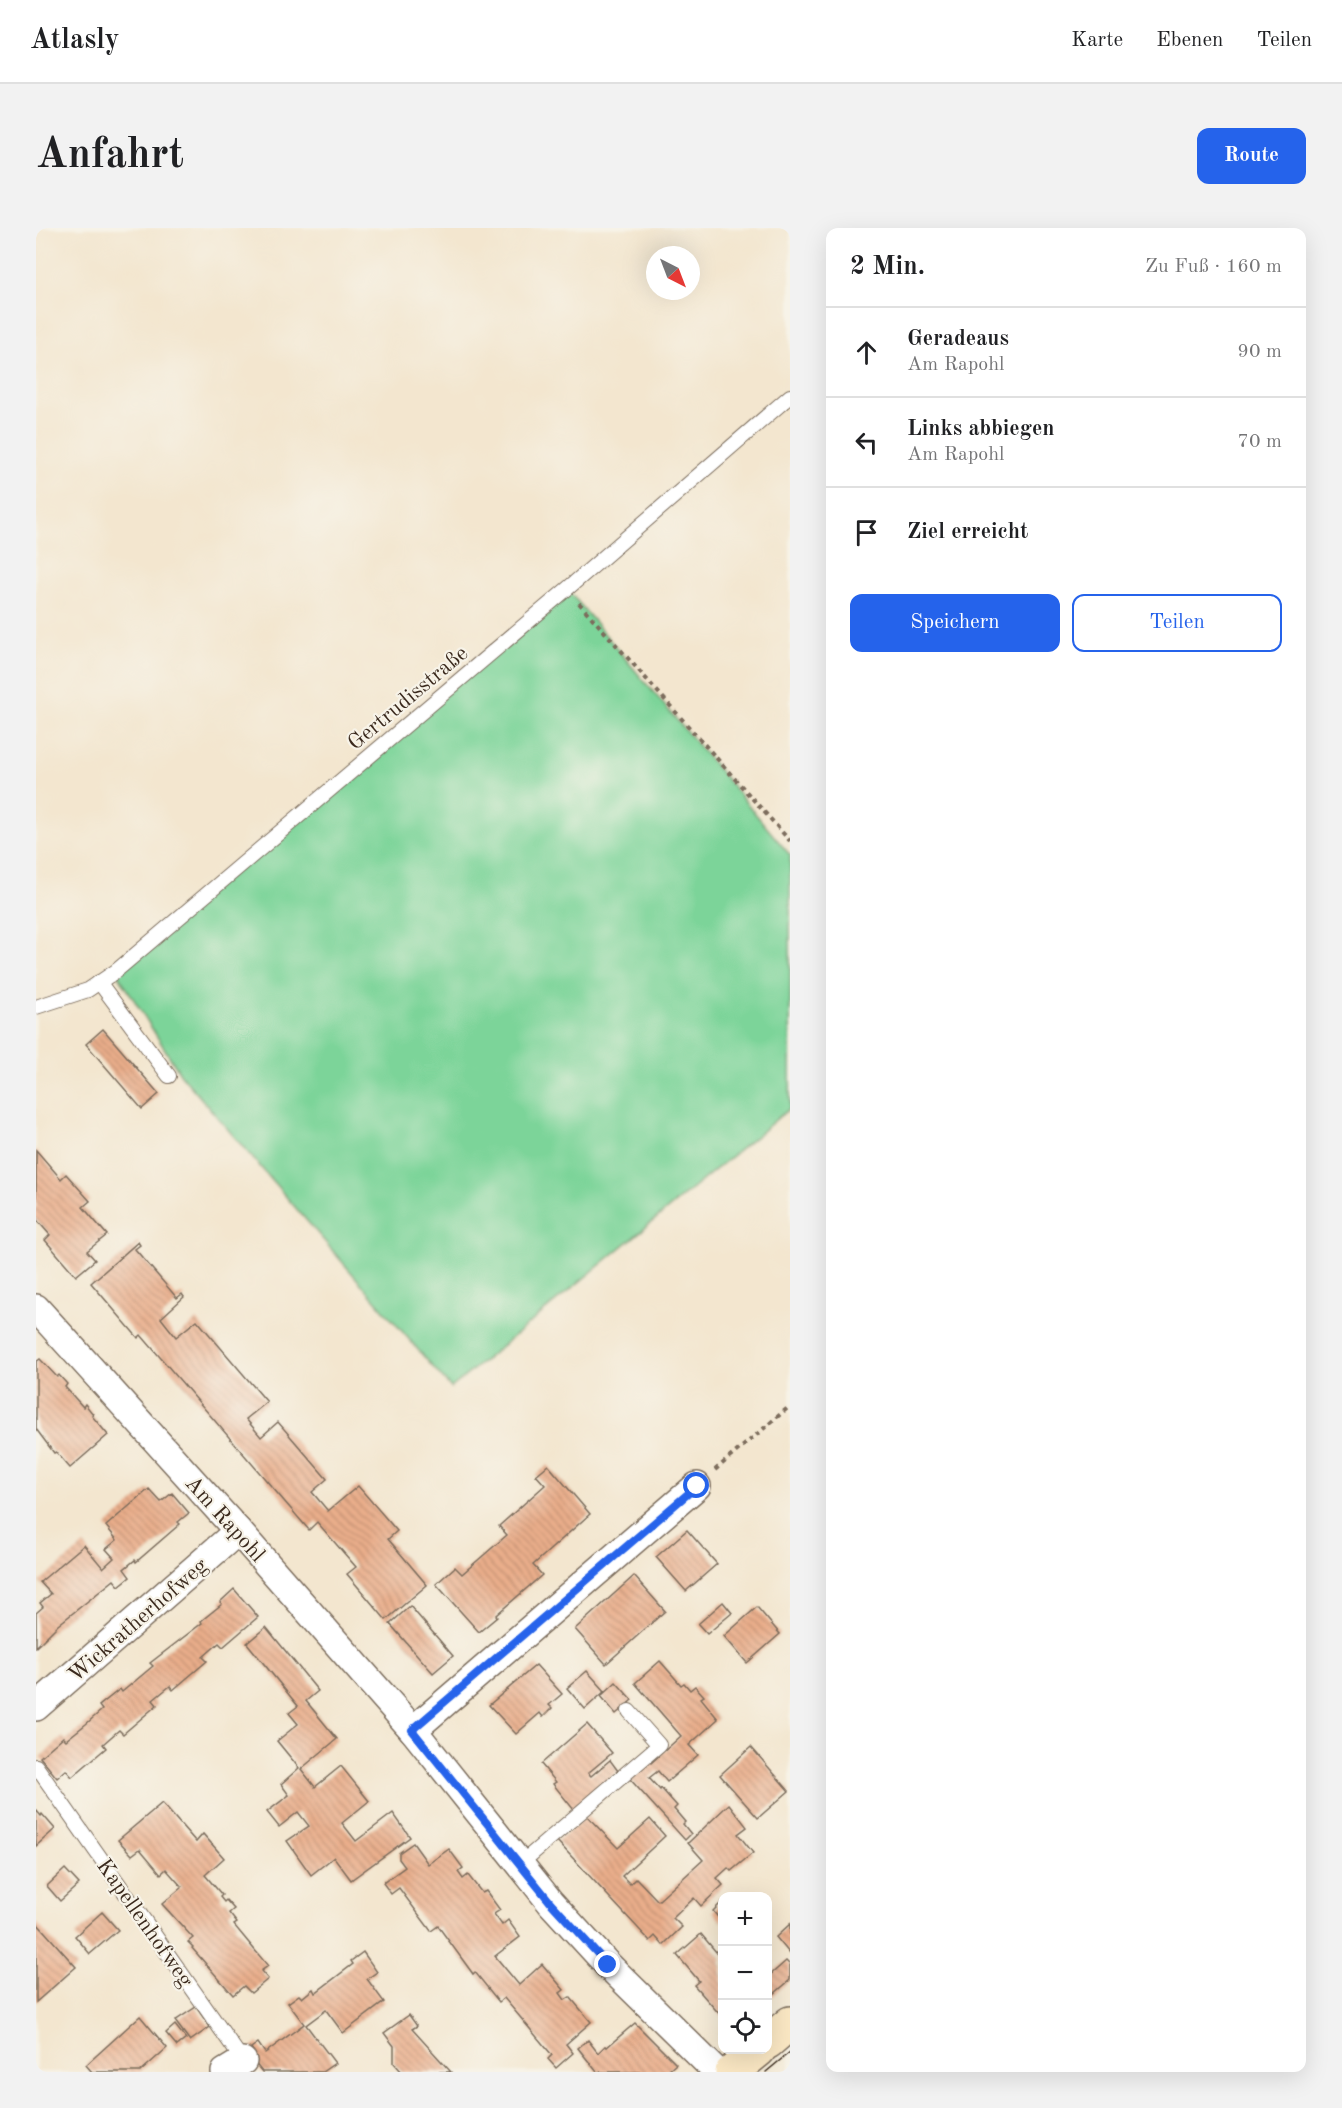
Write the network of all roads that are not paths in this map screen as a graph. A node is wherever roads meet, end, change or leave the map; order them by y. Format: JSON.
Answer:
{"nodes":[{"id":1,"x":790,"y":396,"type":"edge"},
{"id":2,"x":99,"y":982,"type":"junction"},
{"id":3,"x":36,"y":1007,"type":"edge"},
{"id":4,"x":169,"y":1076,"type":"dead end"},
{"id":5,"x":36,"y":1308,"type":"edge"},
{"id":6,"x":697,"y":1486,"type":"road end"},
{"id":7,"x":238,"y":1531,"type":"junction"},
{"id":8,"x":36,"y":1707,"type":"edge"},
{"id":9,"x":629,"y":1711,"type":"dead end"},
{"id":10,"x":412,"y":1730,"type":"junction"},
{"id":11,"x":36,"y":1766,"type":"edge"},
{"id":12,"x":520,"y":1864,"type":"junction"},
{"id":13,"x":790,"y":2023,"type":"edge"},
{"id":14,"x":772,"y":2039,"type":"edge"},
{"id":15,"x":753,"y":2054,"type":"edge"},
{"id":16,"x":234,"y":2066,"type":"edge"},
{"id":17,"x":717,"y":2072,"type":"edge"},
{"id":18,"x":732,"y":2072,"type":"edge"}],
"edges":[{"from":1,"to":2,"type":"lane","name":"Gertrudisstraße"},
{"from":2,"to":3,"type":"lane","name":"Gertrudisstraße"},
{"from":2,"to":4,"type":"lane"},
{"from":5,"to":7,"type":"street","name":"Am Rapohl"},
{"from":6,"to":10,"type":"street"},
{"from":7,"to":8,"type":"street","name":"Wickratherhofweg"},
{"from":7,"to":10,"type":"street","name":"Am Rapohl"},
{"from":9,"to":12,"type":"lane"},
{"from":10,"to":12,"type":"street","name":"Am Rapohl"},
{"from":11,"to":16,"type":"lane","name":"Kapellenhofweg"},
{"from":12,"to":17,"type":"street","name":"Am Rapohl"},
{"from":13,"to":14,"type":"main road"},
{"from":15,"to":18,"type":"main road"}]}
